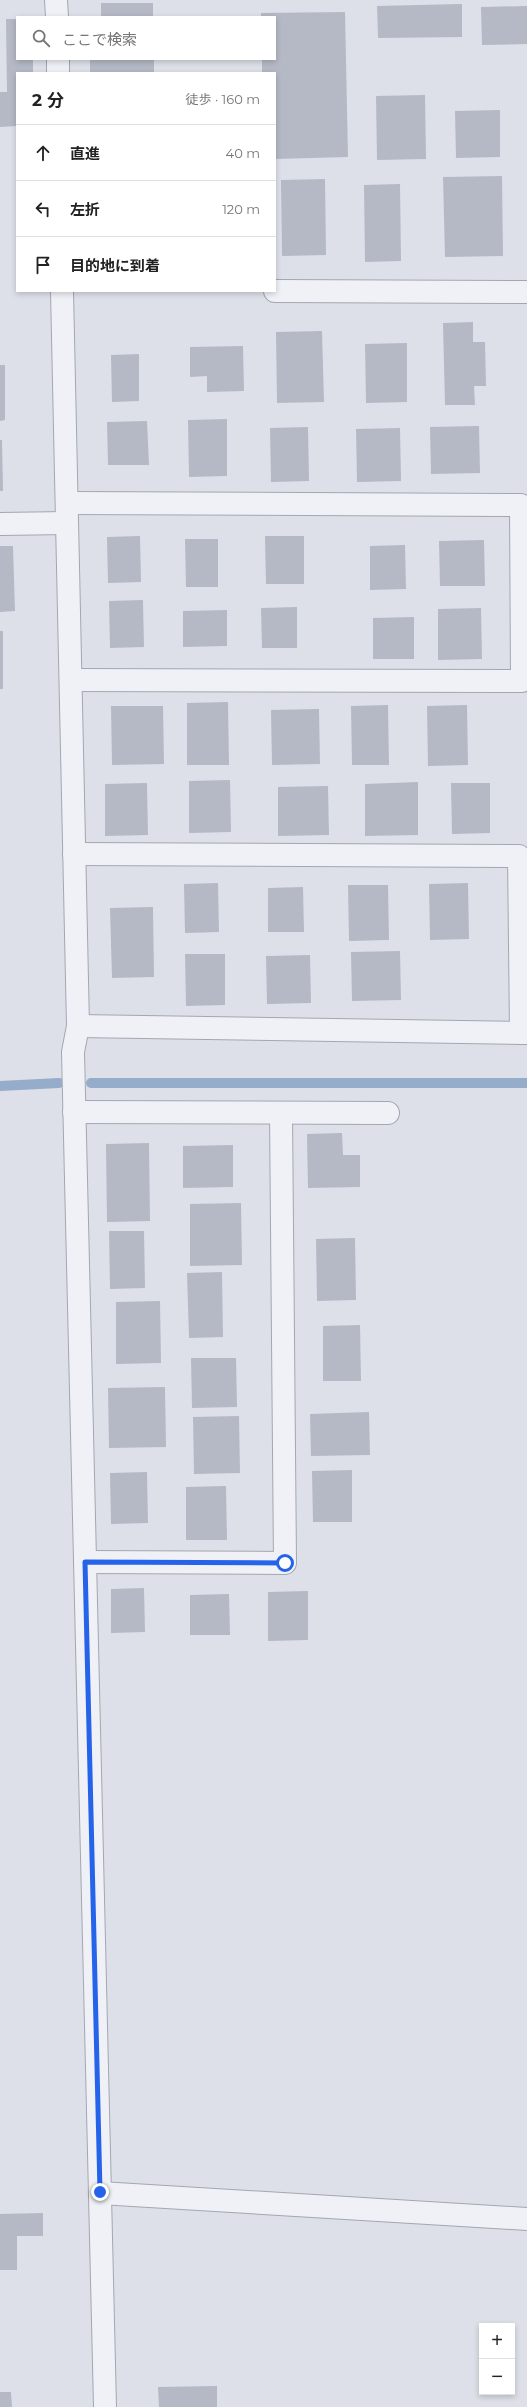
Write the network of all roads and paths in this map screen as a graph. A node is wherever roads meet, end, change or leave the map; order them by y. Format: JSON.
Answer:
{"nodes":[{"id":1,"x":56,"y":0,"type":"edge"},
{"id":2,"x":57,"y":16,"type":"edge"},
{"id":3,"x":58,"y":60,"type":"edge"},
{"id":4,"x":58,"y":72,"type":"edge"},
{"id":5,"x":276,"y":291,"type":"edge"},
{"id":6,"x":62,"y":292,"type":"edge"},
{"id":7,"x":527,"y":292,"type":"edge"},
{"id":8,"x":67,"y":513,"type":"junction"},
{"id":9,"x":0,"y":524,"type":"edge"},
{"id":10,"x":71,"y":680,"type":"junction"},
{"id":11,"x":74,"y":854,"type":"junction"},
{"id":12,"x":78,"y":1026,"type":"junction"},
{"id":13,"x":524,"y":1033,"type":"edge"},
{"id":14,"x":74,"y":1112,"type":"junction"},
{"id":15,"x":281,"y":1113,"type":"junction"},
{"id":16,"x":388,"y":1113,"type":"dead end"},
{"id":17,"x":85,"y":1562,"type":"junction"},
{"id":18,"x":100,"y":2192,"type":"junction"},
{"id":19,"x":527,"y":2219,"type":"edge"},
{"id":20,"x":104,"y":2407,"type":"edge"}],
"edges":[{"from":1,"to":2,"type":"street"},
{"from":3,"to":4,"type":"street"},
{"from":5,"to":7,"type":"street"},
{"from":6,"to":8,"type":"street"},
{"from":8,"to":9,"type":"street"},
{"from":8,"to":10,"type":"street"},
{"from":8,"to":10,"type":"street"},
{"from":10,"to":11,"type":"street"},
{"from":11,"to":12,"type":"street"},
{"from":11,"to":13,"type":"street"},
{"from":12,"to":13,"type":"street"},
{"from":12,"to":14,"type":"street"},
{"from":14,"to":15,"type":"street"},
{"from":14,"to":17,"type":"street"},
{"from":15,"to":16,"type":"street"},
{"from":15,"to":17,"type":"street"},
{"from":17,"to":18,"type":"street"},
{"from":18,"to":19,"type":"street"},
{"from":18,"to":20,"type":"street"}]}
